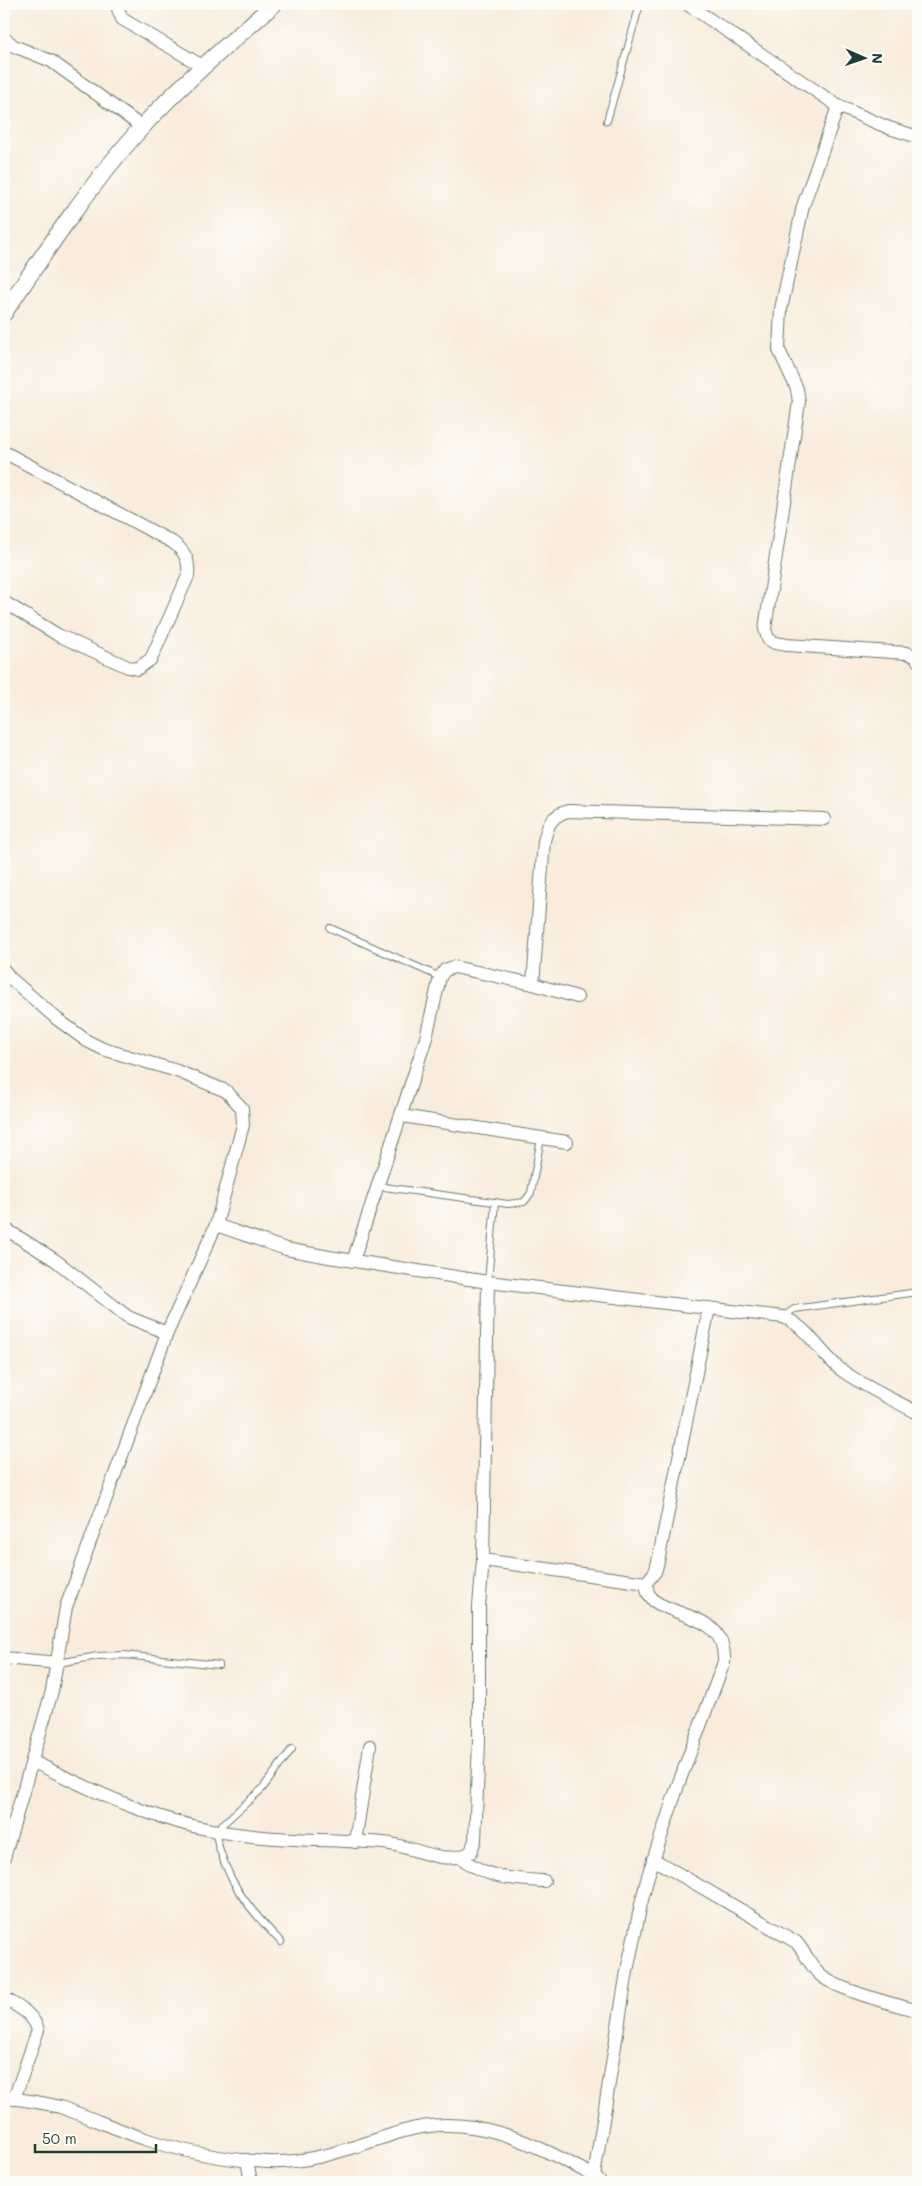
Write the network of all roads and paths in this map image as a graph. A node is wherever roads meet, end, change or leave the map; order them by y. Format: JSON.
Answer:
{"nodes":[{"id":1,"x":116,"y":4,"type":"edge"},
{"id":2,"x":274,"y":4,"type":"edge"},
{"id":3,"x":640,"y":4,"type":"edge"},
{"id":4,"x":687,"y":4,"type":"edge"},
{"id":5,"x":4,"y":38,"type":"edge"},
{"id":6,"x":204,"y":67,"type":"junction"},
{"id":7,"x":838,"y":106,"type":"junction"},
{"id":8,"x":607,"y":121,"type":"dead end"},
{"id":9,"x":142,"y":127,"type":"junction"},
{"id":10,"x":918,"y":137,"type":"edge"},
{"id":11,"x":4,"y":313,"type":"edge"},
{"id":12,"x":4,"y":452,"type":"edge"},
{"id":13,"x":4,"y":602,"type":"edge"},
{"id":14,"x":918,"y":660,"type":"edge"},
{"id":15,"x":824,"y":819,"type":"dead end"},
{"id":16,"x":330,"y":928,"type":"dead end"},
{"id":17,"x":4,"y":970,"type":"edge"},
{"id":18,"x":440,"y":977,"type":"junction"},
{"id":19,"x":533,"y":984,"type":"junction"},
{"id":20,"x":577,"y":997,"type":"dead end"},
{"id":21,"x":402,"y":1116,"type":"junction"},
{"id":22,"x":541,"y":1138,"type":"junction"},
{"id":23,"x":567,"y":1142,"type":"dead end"},
{"id":24,"x":377,"y":1186,"type":"junction"},
{"id":25,"x":495,"y":1202,"type":"junction"},
{"id":26,"x":216,"y":1225,"type":"junction"},
{"id":27,"x":5,"y":1233,"type":"edge"},
{"id":28,"x":353,"y":1260,"type":"junction"},
{"id":29,"x":488,"y":1282,"type":"junction"},
{"id":30,"x":918,"y":1292,"type":"edge"},
{"id":31,"x":709,"y":1308,"type":"junction"},
{"id":32,"x":783,"y":1317,"type":"junction"},
{"id":33,"x":166,"y":1333,"type":"junction"},
{"id":34,"x":918,"y":1413,"type":"edge"},
{"id":35,"x":483,"y":1560,"type":"junction"},
{"id":36,"x":646,"y":1583,"type":"junction"},
{"id":37,"x":4,"y":1658,"type":"edge"},
{"id":38,"x":58,"y":1663,"type":"junction"},
{"id":39,"x":219,"y":1665,"type":"dead end"},
{"id":40,"x":370,"y":1746,"type":"dead end"},
{"id":41,"x":292,"y":1749,"type":"dead end"},
{"id":42,"x":32,"y":1761,"type":"junction"},
{"id":43,"x":214,"y":1831,"type":"junction"},
{"id":44,"x":355,"y":1842,"type":"junction"},
{"id":45,"x":4,"y":1858,"type":"edge"},
{"id":46,"x":461,"y":1858,"type":"junction"},
{"id":47,"x":653,"y":1859,"type":"junction"},
{"id":48,"x":544,"y":1881,"type":"dead end"},
{"id":49,"x":281,"y":1942,"type":"dead end"},
{"id":50,"x":4,"y":1998,"type":"edge"},
{"id":51,"x":918,"y":2012,"type":"edge"},
{"id":52,"x":9,"y":2098,"type":"edge"},
{"id":53,"x":247,"y":2160,"type":"junction"},
{"id":54,"x":596,"y":2179,"type":"edge"},
{"id":55,"x":251,"y":2182,"type":"edge"}],
"edges":[{"from":1,"to":6,"type":"street"},
{"from":2,"to":6,"type":"street"},
{"from":3,"to":8,"type":"lane"},
{"from":4,"to":7,"type":"street"},
{"from":5,"to":9,"type":"street"},
{"from":6,"to":9,"type":"street"},
{"from":7,"to":10,"type":"street"},
{"from":7,"to":14,"type":"street"},
{"from":9,"to":11,"type":"street"},
{"from":12,"to":13,"type":"street"},
{"from":15,"to":19,"type":"street"},
{"from":16,"to":18,"type":"lane"},
{"from":17,"to":26,"type":"street"},
{"from":18,"to":19,"type":"street"},
{"from":18,"to":21,"type":"street"},
{"from":19,"to":20,"type":"street"},
{"from":21,"to":22,"type":"street"},
{"from":21,"to":24,"type":"street"},
{"from":22,"to":23,"type":"street"},
{"from":22,"to":25,"type":"lane"},
{"from":24,"to":25,"type":"lane"},
{"from":24,"to":28,"type":"street"},
{"from":25,"to":29,"type":"lane"},
{"from":26,"to":28,"type":"street"},
{"from":26,"to":33,"type":"street"},
{"from":27,"to":33,"type":"street"},
{"from":28,"to":29,"type":"street"},
{"from":29,"to":31,"type":"street"},
{"from":29,"to":35,"type":"street"},
{"from":30,"to":32,"type":"lane"},
{"from":31,"to":32,"type":"street"},
{"from":31,"to":36,"type":"street"},
{"from":32,"to":34,"type":"street"},
{"from":33,"to":38,"type":"street"},
{"from":35,"to":36,"type":"street"},
{"from":35,"to":46,"type":"street"},
{"from":36,"to":47,"type":"street"},
{"from":37,"to":38,"type":"street"},
{"from":38,"to":39,"type":"lane"},
{"from":38,"to":42,"type":"street"},
{"from":40,"to":44,"type":"street"},
{"from":41,"to":43,"type":"lane"},
{"from":42,"to":43,"type":"street"},
{"from":42,"to":45,"type":"street"},
{"from":43,"to":44,"type":"street"},
{"from":43,"to":49,"type":"lane"},
{"from":44,"to":46,"type":"street"},
{"from":46,"to":48,"type":"street"},
{"from":47,"to":51,"type":"street"},
{"from":47,"to":54,"type":"street"},
{"from":50,"to":52,"type":"street"},
{"from":52,"to":53,"type":"street"},
{"from":53,"to":54,"type":"street"},
{"from":53,"to":55,"type":"street"}]}
